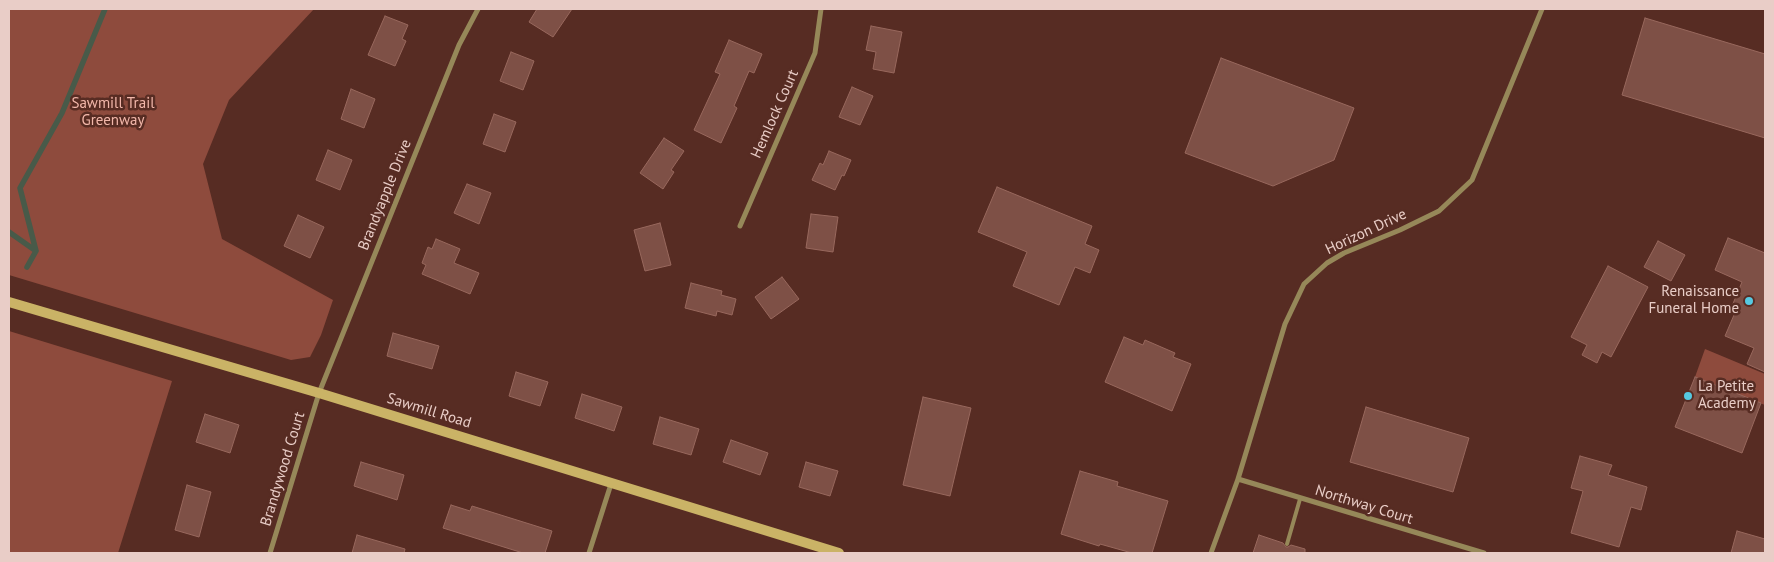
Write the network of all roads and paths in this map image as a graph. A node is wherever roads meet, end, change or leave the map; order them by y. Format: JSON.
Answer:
{"nodes":[{"id":1,"x":478,"y":9,"type":"edge"},
{"id":2,"x":821,"y":9,"type":"edge"},
{"id":3,"x":1542,"y":9,"type":"edge"},
{"id":4,"x":740,"y":226,"type":"dead end"},
{"id":5,"x":9,"y":302,"type":"edge"},
{"id":6,"x":319,"y":393,"type":"junction"},
{"id":7,"x":1238,"y":479,"type":"junction"},
{"id":8,"x":611,"y":484,"type":"junction"},
{"id":9,"x":1300,"y":499,"type":"junction"},
{"id":10,"x":1287,"y":544,"type":"dead end"},
{"id":11,"x":270,"y":553,"type":"edge"},
{"id":12,"x":589,"y":553,"type":"edge"},
{"id":13,"x":839,"y":553,"type":"edge"},
{"id":14,"x":1211,"y":553,"type":"edge"},
{"id":15,"x":1484,"y":553,"type":"edge"}],
"edges":[{"from":1,"to":6,"type":"street","name":"Brandyapple Drive"},
{"from":2,"to":4,"type":"street","name":"Hemlock Court"},
{"from":3,"to":7,"type":"street","name":"Horizon Drive"},
{"from":5,"to":6,"type":"street","name":"Sawmill Road"},
{"from":6,"to":8,"type":"street","name":"Sawmill Road"},
{"from":6,"to":11,"type":"street","name":"Brandywood Court"},
{"from":7,"to":9,"type":"street","name":"Northway Court"},
{"from":7,"to":14,"type":"street","name":"Horizon Drive"},
{"from":8,"to":12,"type":"street"},
{"from":8,"to":13,"type":"street","name":"Sawmill Road"},
{"from":9,"to":10,"type":"lane"},
{"from":9,"to":15,"type":"street","name":"Northway Court"}]}
